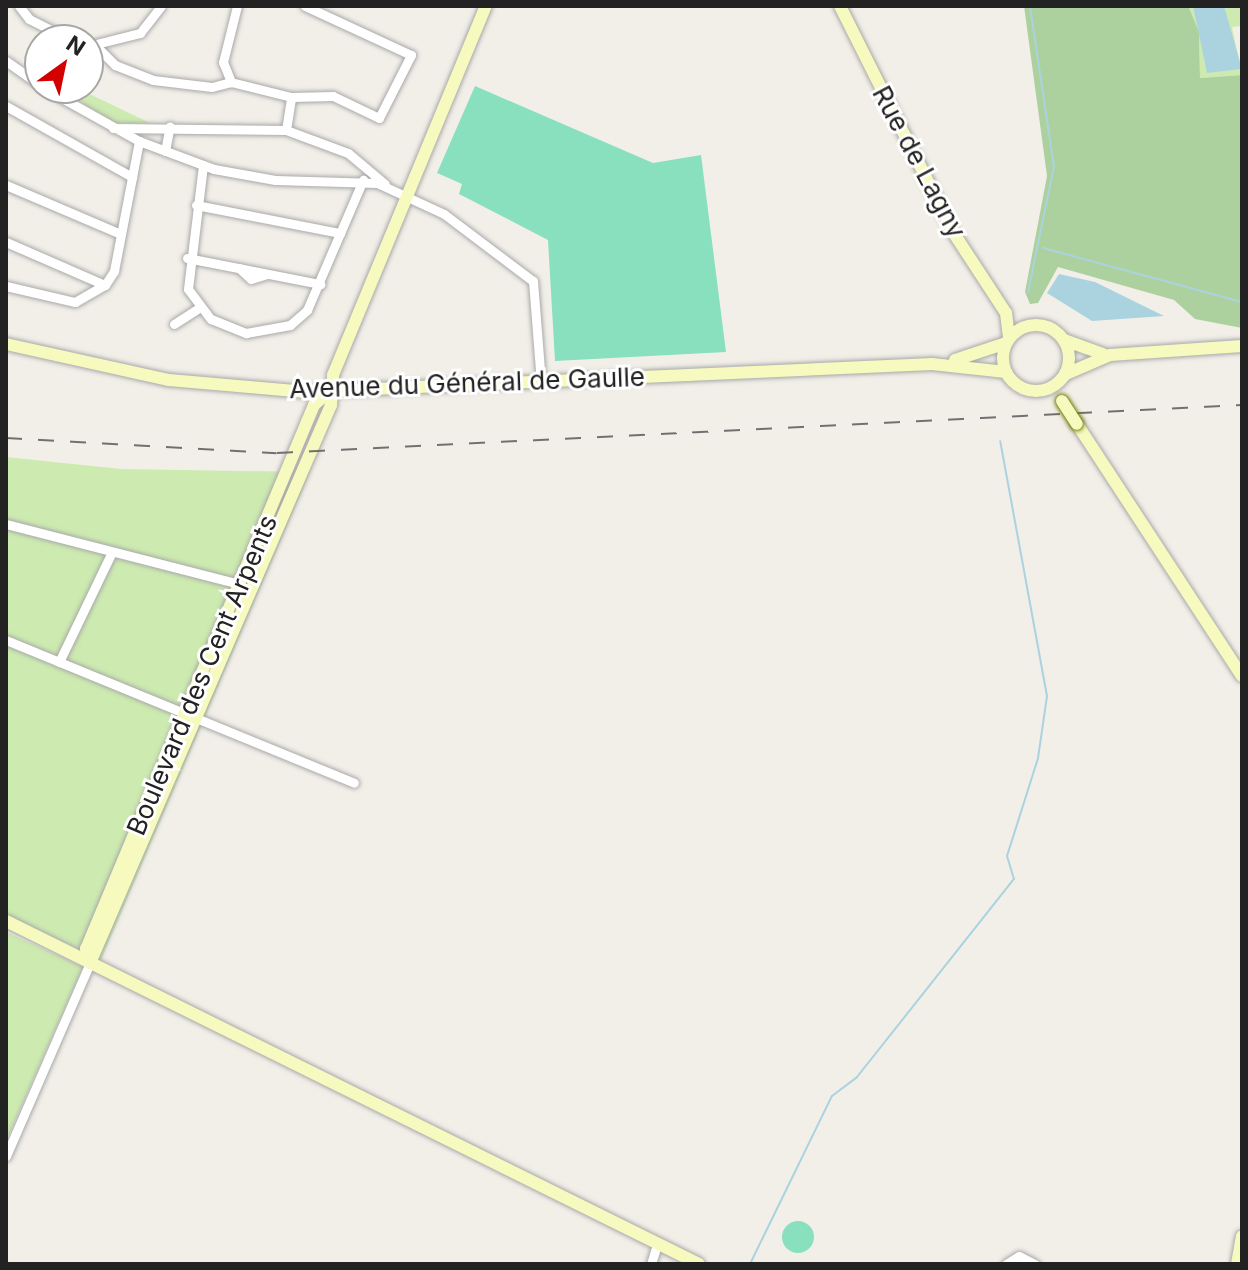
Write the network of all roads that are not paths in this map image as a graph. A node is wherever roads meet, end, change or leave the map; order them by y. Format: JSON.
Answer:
{"nodes":[{"id":1,"x":19,"y":6,"type":"edge"},
{"id":2,"x":161,"y":6,"type":"edge"},
{"id":3,"x":237,"y":6,"type":"edge"},
{"id":4,"x":305,"y":6,"type":"edge"},
{"id":5,"x":486,"y":6,"type":"edge"},
{"id":6,"x":840,"y":6,"type":"edge"},
{"id":7,"x":39,"y":24,"type":"edge"},
{"id":8,"x":104,"y":44,"type":"edge"},
{"id":9,"x":104,"y":56,"type":"edge"},
{"id":10,"x":6,"y":61,"type":"edge"},
{"id":11,"x":24,"y":73,"type":"edge"},
{"id":12,"x":231,"y":82,"type":"junction"},
{"id":13,"x":291,"y":97,"type":"junction"},
{"id":14,"x":73,"y":104,"type":"edge"},
{"id":15,"x":6,"y":106,"type":"edge"},
{"id":16,"x":170,"y":126,"type":"junction"},
{"id":17,"x":113,"y":128,"type":"junction"},
{"id":18,"x":286,"y":130,"type":"junction"},
{"id":19,"x":139,"y":141,"type":"junction"},
{"id":20,"x":165,"y":151,"type":"junction"},
{"id":21,"x":360,"y":162,"type":"junction"},
{"id":22,"x":203,"y":165,"type":"junction"},
{"id":23,"x":132,"y":177,"type":"junction"},
{"id":24,"x":357,"y":180,"type":"junction"},
{"id":25,"x":6,"y":185,"type":"edge"},
{"id":26,"x":388,"y":186,"type":"junction"},
{"id":27,"x":408,"y":196,"type":"junction"},
{"id":28,"x":196,"y":205,"type":"junction"},
{"id":29,"x":340,"y":233,"type":"junction"},
{"id":30,"x":121,"y":234,"type":"junction"},
{"id":31,"x":6,"y":242,"type":"edge"},
{"id":32,"x":187,"y":258,"type":"junction"},
{"id":33,"x":320,"y":284,"type":"junction"},
{"id":34,"x":105,"y":285,"type":"junction"},
{"id":35,"x":6,"y":286,"type":"edge"},
{"id":36,"x":199,"y":308,"type":"junction"},
{"id":37,"x":1006,"y":313,"type":"junction"},
{"id":38,"x":174,"y":324,"type":"dead end"},
{"id":39,"x":1028,"y":325,"type":"junction"},
{"id":40,"x":1063,"y":339,"type":"junction"},
{"id":41,"x":1007,"y":341,"type":"junction"},
{"id":42,"x":6,"y":344,"type":"edge"},
{"id":43,"x":1242,"y":346,"type":"edge"},
{"id":44,"x":1110,"y":355,"type":"junction"},
{"id":45,"x":932,"y":364,"type":"junction"},
{"id":46,"x":1006,"y":372,"type":"junction"},
{"id":47,"x":1062,"y":377,"type":"junction"},
{"id":48,"x":541,"y":383,"type":"junction"},
{"id":49,"x":1043,"y":390,"type":"junction"},
{"id":50,"x":329,"y":392,"type":"junction"},
{"id":51,"x":1062,"y":401,"type":"junction"},
{"id":52,"x":6,"y":524,"type":"edge"},
{"id":53,"x":112,"y":552,"type":"junction"},
{"id":54,"x":240,"y":584,"type":"junction"},
{"id":55,"x":6,"y":640,"type":"edge"},
{"id":56,"x":59,"y":662,"type":"junction"},
{"id":57,"x":1242,"y":676,"type":"edge"},
{"id":58,"x":191,"y":716,"type":"junction"},
{"id":59,"x":354,"y":783,"type":"dead end"},
{"id":60,"x":6,"y":921,"type":"edge"},
{"id":61,"x":90,"y":963,"type":"junction"},
{"id":62,"x":6,"y":1156,"type":"edge"},
{"id":63,"x":1242,"y":1236,"type":"edge"},
{"id":64,"x":657,"y":1244,"type":"junction"},
{"id":65,"x":1240,"y":1256,"type":"edge"},
{"id":66,"x":651,"y":1264,"type":"edge"},
{"id":67,"x":699,"y":1264,"type":"edge"},
{"id":68,"x":1006,"y":1264,"type":"edge"},
{"id":69,"x":1035,"y":1264,"type":"edge"}],
"edges":[{"from":1,"to":7,"type":"street"},
{"from":2,"to":8,"type":"street"},
{"from":3,"to":12,"type":"street"},
{"from":4,"to":13,"type":"street"},
{"from":5,"to":27,"type":"main road","name":"Boulevard des Cent Arpents"},
{"from":6,"to":37,"type":"main road","name":"Rue de Lagny"},
{"from":9,"to":12,"type":"street"},
{"from":10,"to":11,"type":"street"},
{"from":12,"to":13,"type":"street"},
{"from":13,"to":18,"type":"street"},
{"from":14,"to":17,"type":"street"},
{"from":15,"to":23,"type":"street"},
{"from":16,"to":17,"type":"street"},
{"from":16,"to":18,"type":"street"},
{"from":16,"to":20,"type":"street"},
{"from":17,"to":19,"type":"street"},
{"from":18,"to":21,"type":"street"},
{"from":19,"to":20,"type":"street"},
{"from":19,"to":23,"type":"street"},
{"from":20,"to":22,"type":"street"},
{"from":21,"to":24,"type":"street"},
{"from":21,"to":26,"type":"street"},
{"from":22,"to":24,"type":"street"},
{"from":22,"to":28,"type":"street"},
{"from":23,"to":30,"type":"street"},
{"from":24,"to":26,"type":"street"},
{"from":24,"to":29,"type":"street"},
{"from":25,"to":30,"type":"street"},
{"from":26,"to":27,"type":"street"},
{"from":27,"to":48,"type":"street"},
{"from":27,"to":50,"type":"main road","name":"Boulevard des Cent Arpents"},
{"from":28,"to":29,"type":"street"},
{"from":28,"to":32,"type":"street"},
{"from":29,"to":33,"type":"street"},
{"from":30,"to":34,"type":"street"},
{"from":31,"to":34,"type":"street"},
{"from":32,"to":33,"type":"street"},
{"from":32,"to":36,"type":"street"},
{"from":33,"to":36,"type":"street"},
{"from":34,"to":35,"type":"street"},
{"from":36,"to":38,"type":"street"},
{"from":37,"to":39,"type":"main road","name":"Rue de Lagny"},
{"from":37,"to":41,"type":"main road","name":"Rue de Lagny"},
{"from":39,"to":40,"type":"main road"},
{"from":39,"to":41,"type":"main road"},
{"from":40,"to":44,"type":"main road"},
{"from":40,"to":47,"type":"main road"},
{"from":41,"to":45,"type":"main road","name":"Avenue du Général de Gaulle"},
{"from":41,"to":46,"type":"main road"},
{"from":42,"to":50,"type":"main road","name":"Avenue du Général de Gaulle"},
{"from":43,"to":44,"type":"main road"},
{"from":44,"to":47,"type":"main road"},
{"from":45,"to":46,"type":"main road","name":"Avenue du Général de Gaulle"},
{"from":45,"to":48,"type":"main road","name":"Avenue du Général de Gaulle"},
{"from":46,"to":49,"type":"main road"},
{"from":47,"to":49,"type":"main road"},
{"from":47,"to":51,"type":"main road"},
{"from":48,"to":50,"type":"main road","name":"Avenue du Général de Gaulle"},
{"from":49,"to":51,"type":"main road"},
{"from":50,"to":54,"type":"main road","name":"Boulevard des Cent Arpents"},
{"from":50,"to":58,"type":"main road","name":"Boulevard des Cent Arpents"},
{"from":51,"to":57,"type":"main road","bridge":true},
{"from":52,"to":53,"type":"street"},
{"from":53,"to":54,"type":"street"},
{"from":53,"to":56,"type":"street"},
{"from":54,"to":58,"type":"main road","name":"Boulevard des Cent Arpents"},
{"from":55,"to":56,"type":"street"},
{"from":56,"to":58,"type":"street"},
{"from":58,"to":59,"type":"street"},
{"from":58,"to":61,"type":"main road","name":"Boulevard des Cent Arpents"},
{"from":60,"to":61,"type":"main road"},
{"from":61,"to":62,"type":"street","name":"Boulevard des Cent Arpents"},
{"from":61,"to":64,"type":"main road"},
{"from":63,"to":65,"type":"main road"},
{"from":64,"to":66,"type":"street"},
{"from":64,"to":67,"type":"main road"},
{"from":68,"to":69,"type":"street"}]}
